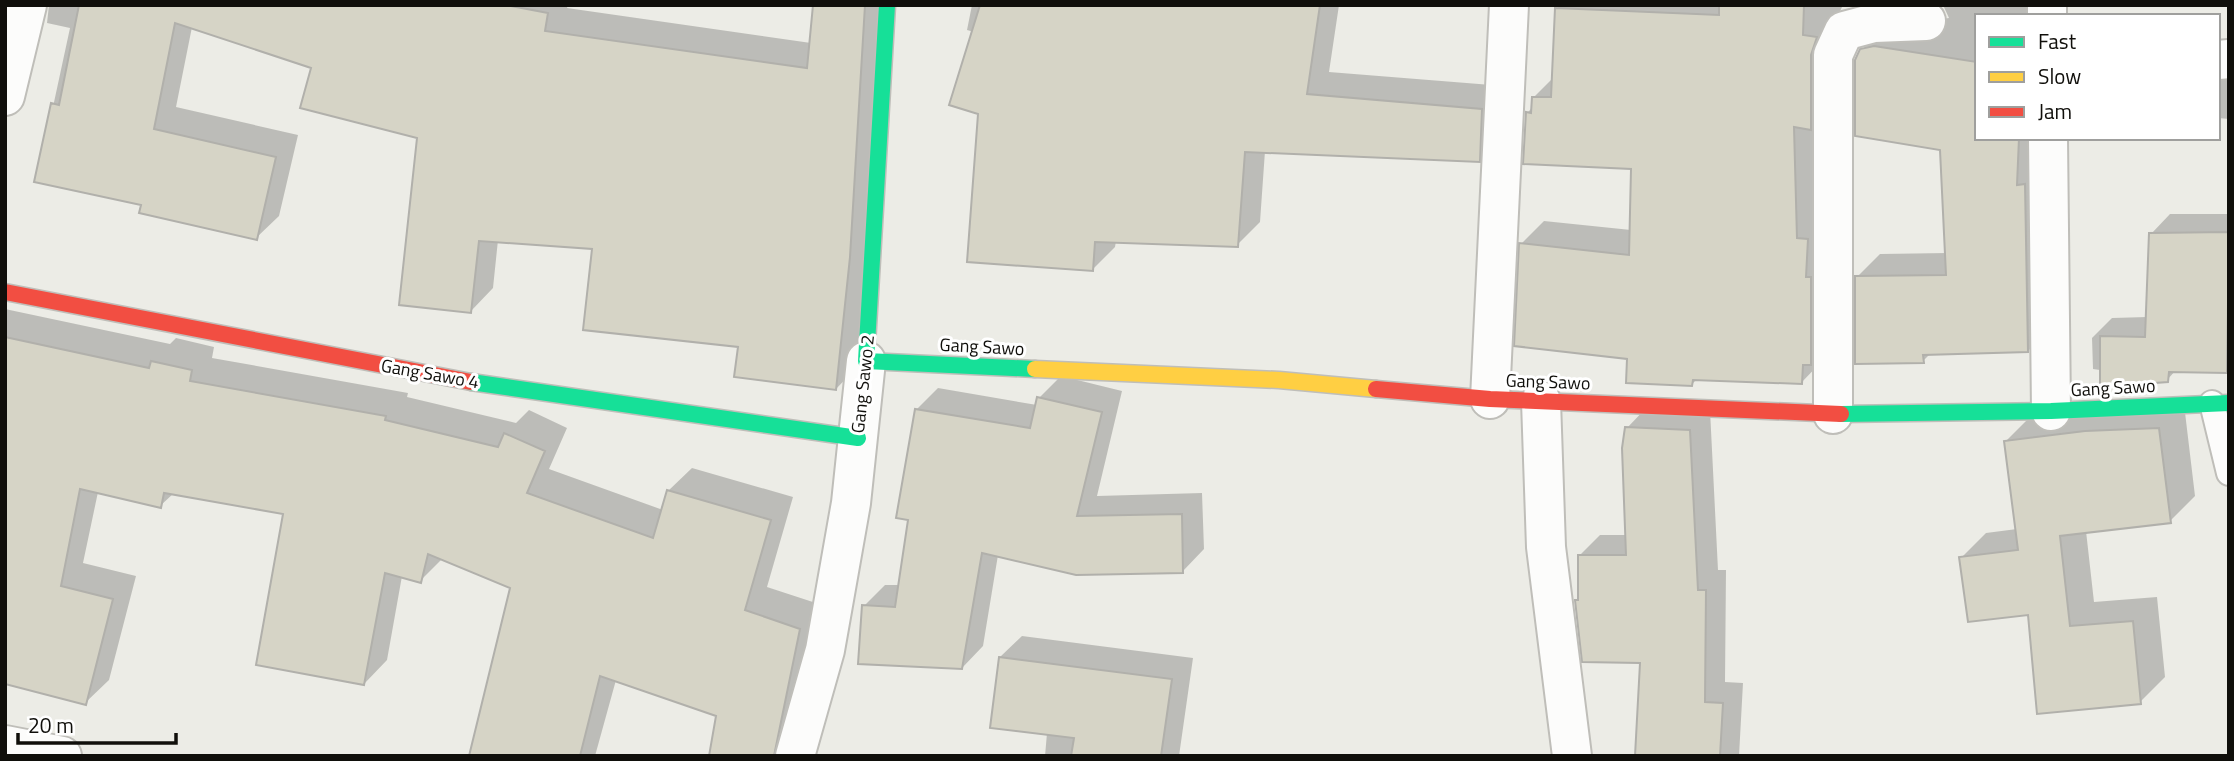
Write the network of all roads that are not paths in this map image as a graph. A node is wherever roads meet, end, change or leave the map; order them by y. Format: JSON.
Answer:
{"nodes":[{"id":1,"x":27,"y":5,"type":"edge"},
{"id":2,"x":887,"y":5,"type":"edge"},
{"id":3,"x":1509,"y":5,"type":"edge"},
{"id":4,"x":1926,"y":21,"type":"dead end"},
{"id":5,"x":5,"y":96,"type":"edge"},
{"id":6,"x":2048,"y":140,"type":"edge"},
{"id":7,"x":5,"y":292,"type":"edge"},
{"id":8,"x":866,"y":361,"type":"junction"},
{"id":9,"x":1490,"y":399,"type":"junction"},
{"id":10,"x":1541,"y":401,"type":"junction"},
{"id":11,"x":2220,"y":403,"type":"edge"},
{"id":12,"x":2051,"y":411,"type":"junction"},
{"id":13,"x":1833,"y":414,"type":"junction"},
{"id":14,"x":858,"y":438,"type":"junction"},
{"id":15,"x":2229,"y":473,"type":"edge"},
{"id":16,"x":5,"y":745,"type":"edge"},
{"id":17,"x":62,"y":756,"type":"edge"},
{"id":18,"x":795,"y":756,"type":"edge"},
{"id":19,"x":1572,"y":756,"type":"edge"}],
"edges":[{"from":1,"to":5,"type":"street"},
{"from":2,"to":8,"type":"street","name":"Gang Sawo 2"},
{"from":3,"to":9,"type":"street"},
{"from":4,"to":13,"type":"street"},
{"from":6,"to":12,"type":"street"},
{"from":7,"to":14,"type":"street","name":"Gang Sawo 4"},
{"from":8,"to":9,"type":"street","name":"Gang Sawo"},
{"from":8,"to":14,"type":"street","name":"Gang Sawo 2"},
{"from":9,"to":10,"type":"street","name":"Gang Sawo"},
{"from":10,"to":13,"type":"street","name":"Gang Sawo"},
{"from":10,"to":19,"type":"street"},
{"from":11,"to":12,"type":"street","name":"Gang Sawo"},
{"from":11,"to":15,"type":"lane"},
{"from":12,"to":13,"type":"street","name":"Gang Sawo"},
{"from":14,"to":18,"type":"street","name":"Gang Sawo 2"},
{"from":16,"to":17,"type":"street"}]}
